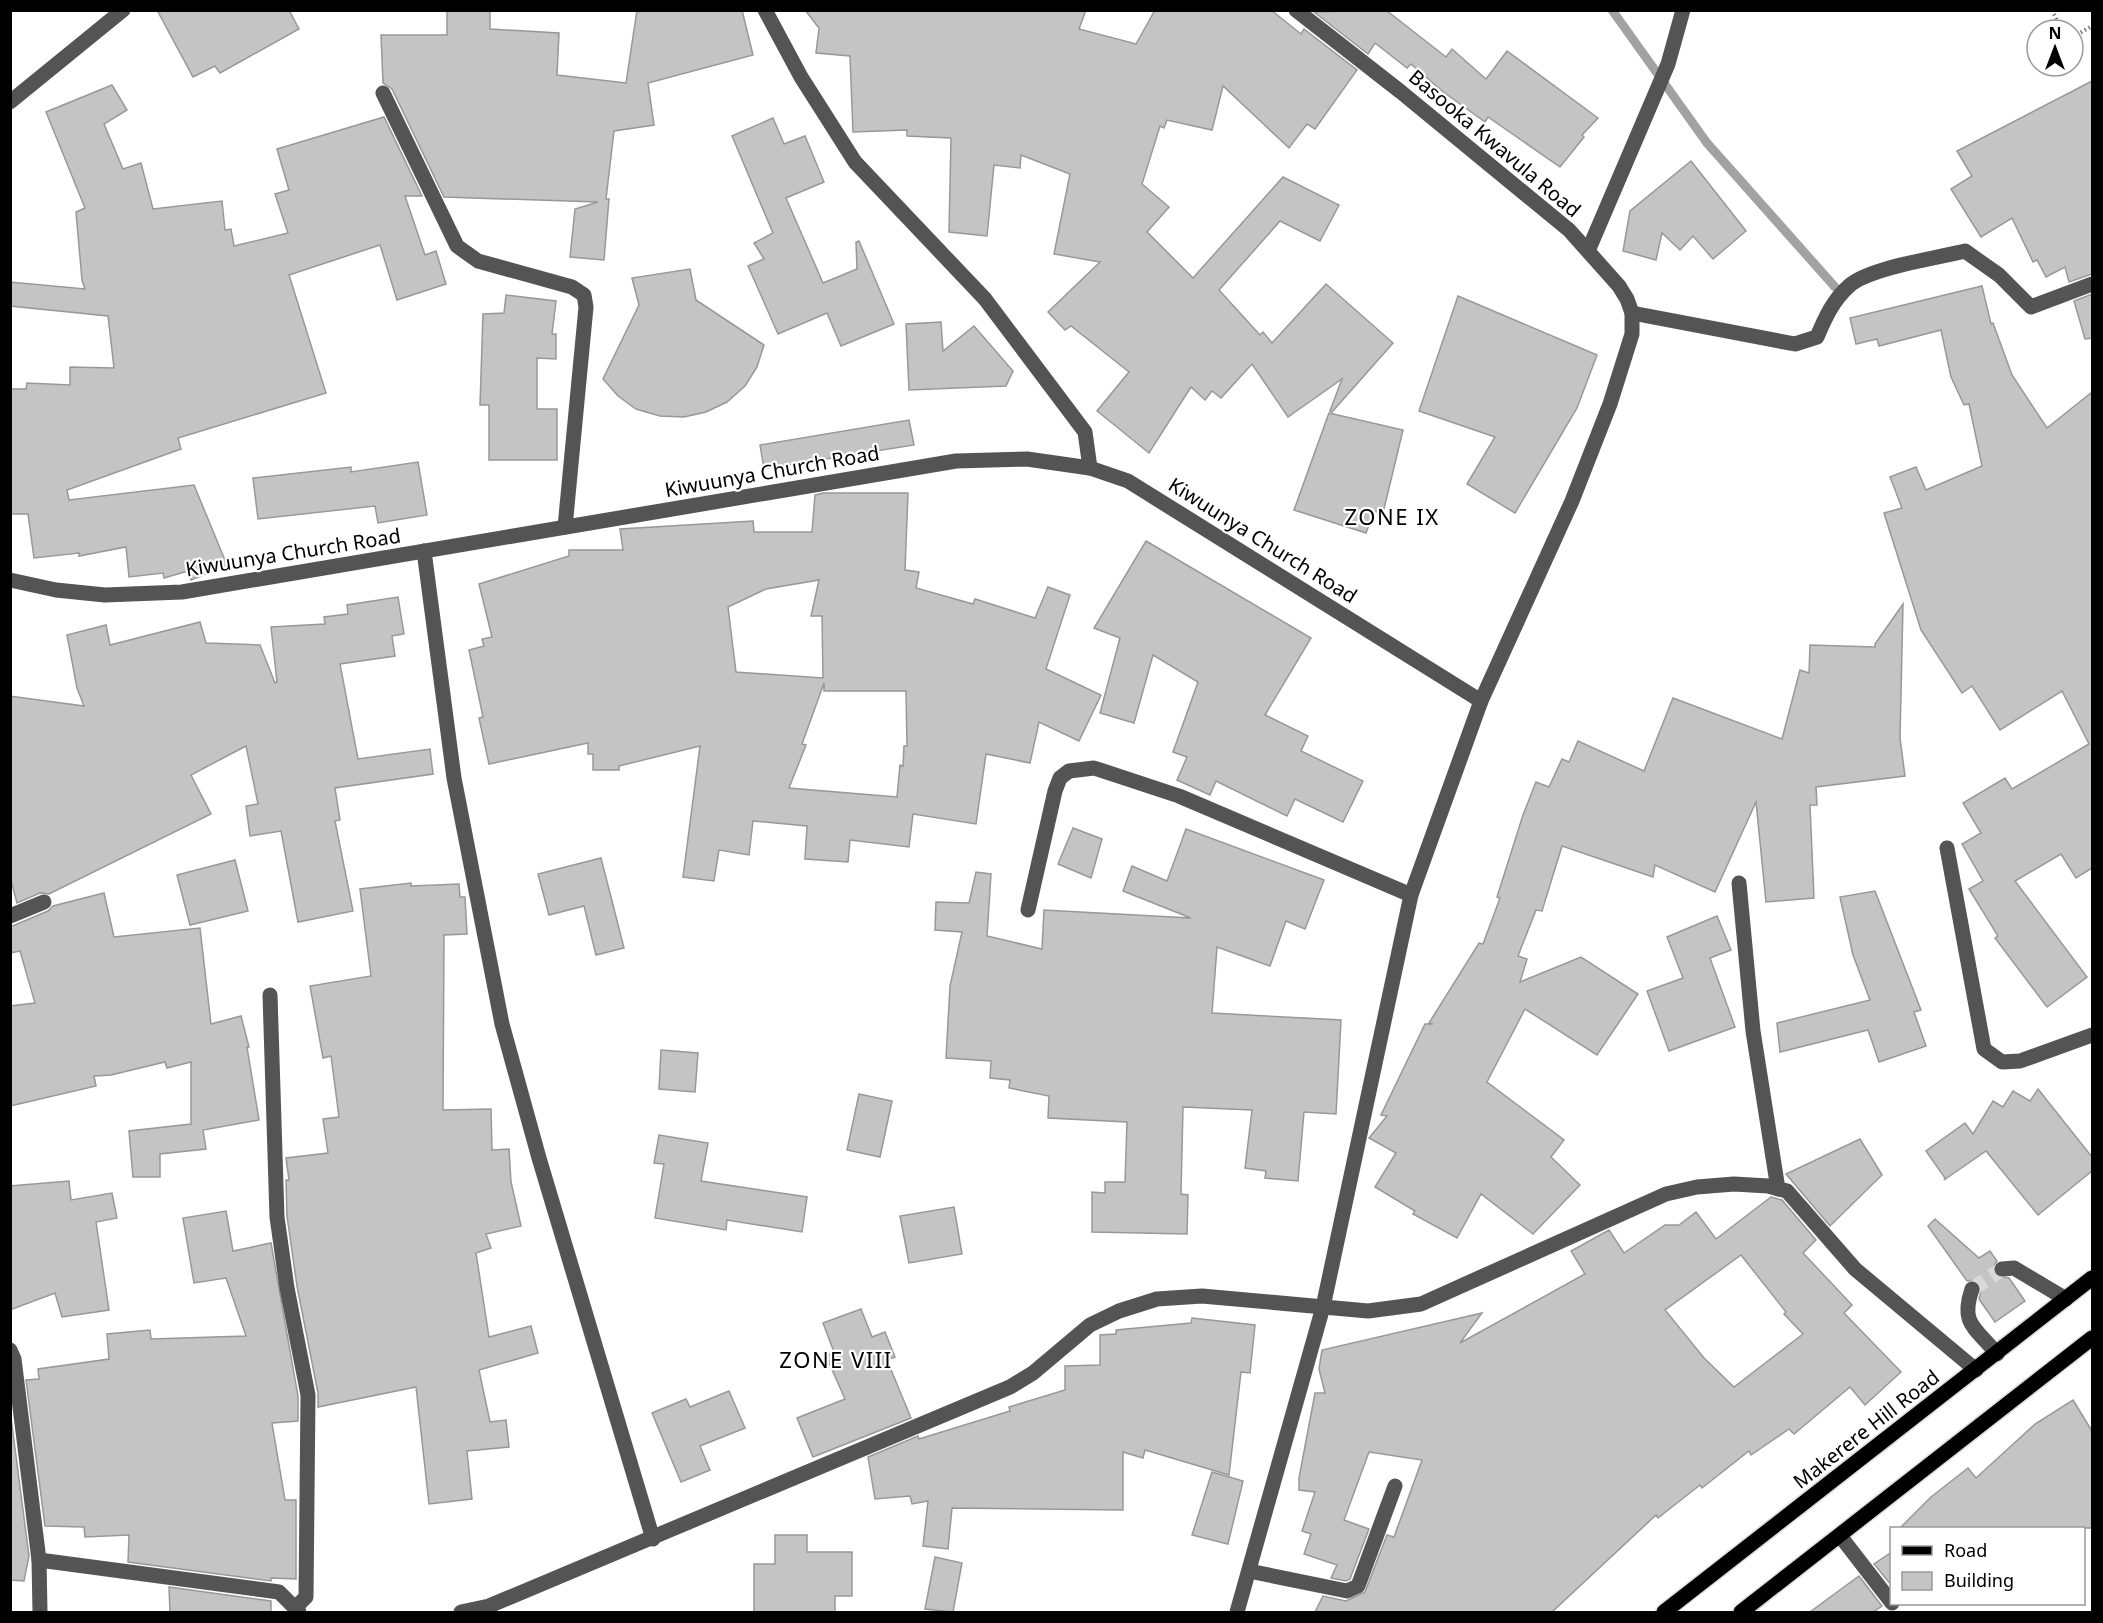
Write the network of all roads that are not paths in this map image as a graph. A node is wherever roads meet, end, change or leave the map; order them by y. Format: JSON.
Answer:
{"nodes":[{"id":1,"x":123,"y":10,"type":"edge"},
{"id":2,"x":765,"y":10,"type":"edge"},
{"id":3,"x":1296,"y":10,"type":"edge"},
{"id":4,"x":1683,"y":10,"type":"edge"},
{"id":5,"x":383,"y":93,"type":"dead end"},
{"id":6,"x":10,"y":102,"type":"edge"},
{"id":7,"x":1588,"y":251,"type":"junction"},
{"id":8,"x":2092,"y":284,"type":"edge"},
{"id":9,"x":1632,"y":313,"type":"junction"},
{"id":10,"x":1090,"y":468,"type":"junction"},
{"id":11,"x":565,"y":527,"type":"junction"},
{"id":12,"x":424,"y":551,"type":"junction"},
{"id":13,"x":10,"y":580,"type":"edge"},
{"id":14,"x":1481,"y":701,"type":"junction"},
{"id":15,"x":1947,"y":848,"type":"dead end"},
{"id":16,"x":1738,"y":883,"type":"dead end"},
{"id":17,"x":1411,"y":895,"type":"junction"},
{"id":18,"x":44,"y":902,"type":"dead end"},
{"id":19,"x":1028,"y":910,"type":"dead end"},
{"id":20,"x":10,"y":916,"type":"edge"},
{"id":21,"x":270,"y":995,"type":"dead end"},
{"id":22,"x":2092,"y":1035,"type":"edge"},
{"id":23,"x":1778,"y":1189,"type":"junction"},
{"id":24,"x":2002,"y":1269,"type":"dead end"},
{"id":25,"x":2092,"y":1278,"type":"edge"},
{"id":26,"x":1972,"y":1289,"type":"dead end"},
{"id":27,"x":2066,"y":1299,"type":"junction"},
{"id":28,"x":1323,"y":1307,"type":"junction"},
{"id":29,"x":2092,"y":1338,"type":"edge"},
{"id":30,"x":10,"y":1350,"type":"edge"},
{"id":31,"x":1997,"y":1354,"type":"junction"},
{"id":32,"x":1976,"y":1370,"type":"junction"},
{"id":33,"x":1395,"y":1486,"type":"dead end"},
{"id":34,"x":1841,"y":1536,"type":"junction"},
{"id":35,"x":653,"y":1539,"type":"junction"},
{"id":36,"x":39,"y":1560,"type":"junction"},
{"id":37,"x":1249,"y":1571,"type":"junction"},
{"id":38,"x":1890,"y":1600,"type":"edge"},
{"id":39,"x":297,"y":1610,"type":"edge"},
{"id":40,"x":40,"y":1612,"type":"edge"},
{"id":41,"x":461,"y":1612,"type":"edge"},
{"id":42,"x":1237,"y":1612,"type":"edge"},
{"id":43,"x":1664,"y":1612,"type":"edge"},
{"id":44,"x":1741,"y":1612,"type":"edge"}],
"edges":[{"from":1,"to":6,"type":"street"},
{"from":2,"to":10,"type":"street"},
{"from":3,"to":7,"type":"street","name":"Basooka Kwavula Road"},
{"from":4,"to":7,"type":"street"},
{"from":5,"to":11,"type":"street"},
{"from":7,"to":9,"type":"street","name":"Basooka Kwavula Road"},
{"from":8,"to":9,"type":"street"},
{"from":9,"to":14,"type":"street","name":"Basooka Kwavula Road"},
{"from":10,"to":11,"type":"street","name":"Kiwuunya Church Road"},
{"from":10,"to":14,"type":"street","name":"Kiwuunya Church Road"},
{"from":11,"to":12,"type":"street","name":"Kiwuunya Church Road"},
{"from":12,"to":13,"type":"street","name":"Kiwuunya Church Road"},
{"from":12,"to":35,"type":"street"},
{"from":14,"to":17,"type":"street","name":"Basooka Kwavula Road"},
{"from":15,"to":22,"type":"street"},
{"from":16,"to":23,"type":"street"},
{"from":17,"to":19,"type":"street"},
{"from":17,"to":28,"type":"street","name":"Basooka Kwavula Road"},
{"from":18,"to":20,"type":"street"},
{"from":21,"to":39,"type":"street"},
{"from":23,"to":28,"type":"street"},
{"from":23,"to":32,"type":"street"},
{"from":24,"to":27,"type":"street"},
{"from":25,"to":27,"type":"main road","name":"Makerere Hill Road"},
{"from":26,"to":31,"type":"street"},
{"from":27,"to":31,"type":"main road","name":"Makerere Hill Road"},
{"from":28,"to":35,"type":"street"},
{"from":28,"to":37,"type":"street","name":"Basooka Kwavula Road"},
{"from":29,"to":34,"type":"main road"},
{"from":30,"to":36,"type":"street"},
{"from":31,"to":32,"type":"main road","name":"Makerere Hill Road"},
{"from":32,"to":43,"type":"main road","name":"Makerere Hill Road"},
{"from":33,"to":37,"type":"street"},
{"from":34,"to":38,"type":"street"},
{"from":34,"to":44,"type":"main road"},
{"from":35,"to":41,"type":"street"},
{"from":36,"to":39,"type":"street"},
{"from":36,"to":40,"type":"street"},
{"from":37,"to":42,"type":"street","name":"Basooka Kwavula Road"}]}
